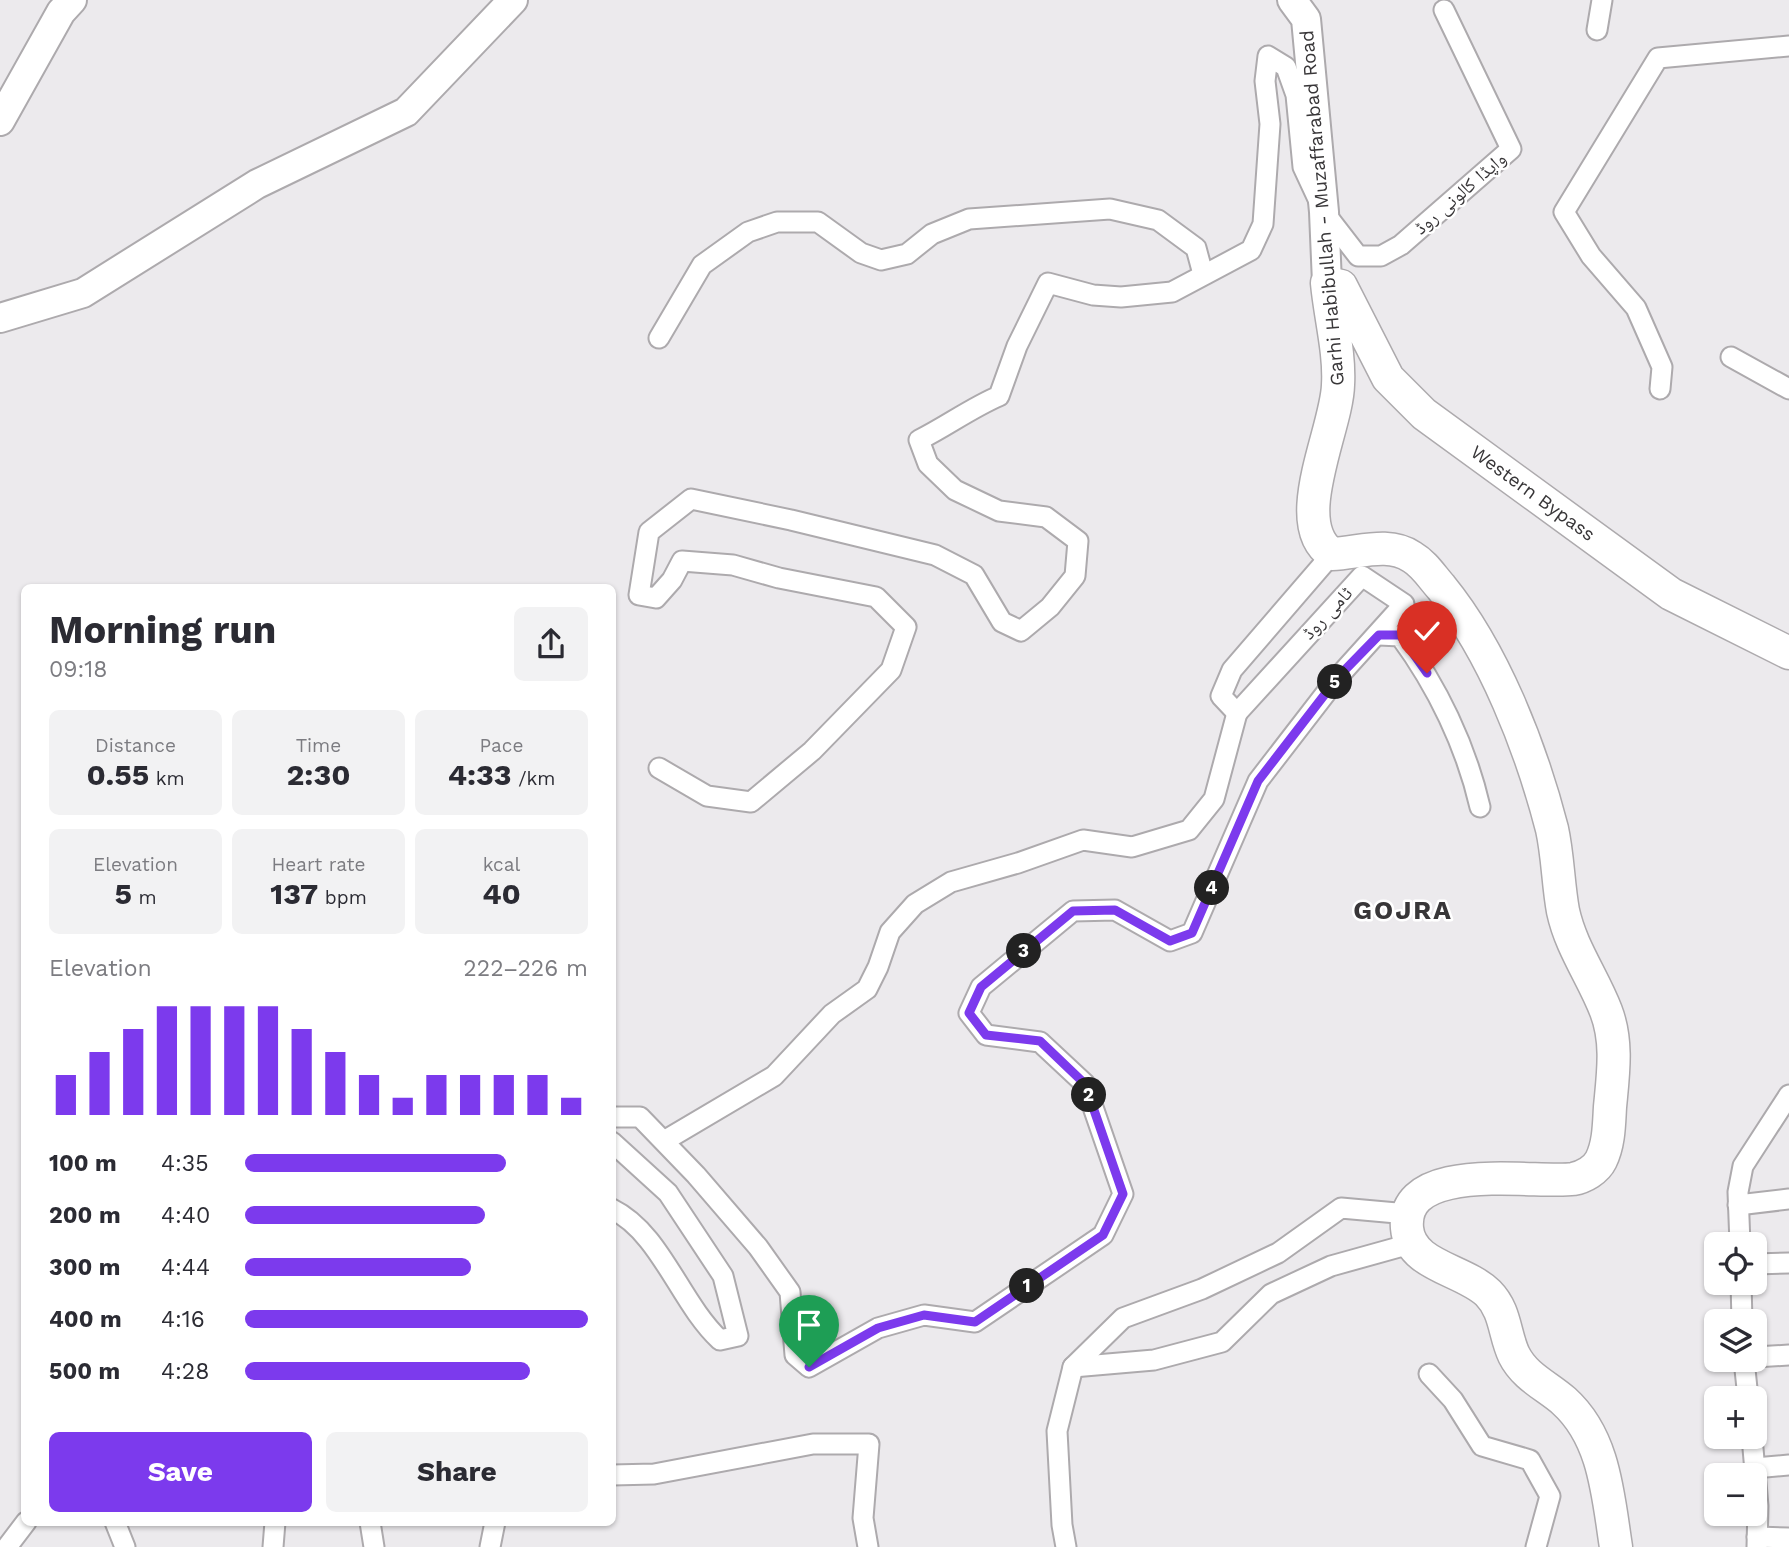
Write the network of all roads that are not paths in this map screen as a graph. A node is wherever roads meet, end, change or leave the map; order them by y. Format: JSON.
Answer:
{"nodes":[{"id":1,"x":72,"y":0,"type":"edge"},
{"id":2,"x":513,"y":0,"type":"edge"},
{"id":3,"x":1292,"y":0,"type":"edge"},
{"id":4,"x":1602,"y":0,"type":"edge"},
{"id":5,"x":1444,"y":10,"type":"dead end"},
{"id":6,"x":1597,"y":30,"type":"dead end"},
{"id":7,"x":1789,"y":46,"type":"edge"},
{"id":8,"x":0,"y":121,"type":"edge"},
{"id":9,"x":1324,"y":212,"type":"junction"},
{"id":10,"x":1203,"y":274,"type":"junction"},
{"id":11,"x":1328,"y":283,"type":"junction"},
{"id":12,"x":0,"y":318,"type":"edge"},
{"id":13,"x":659,"y":338,"type":"dead end"},
{"id":14,"x":1731,"y":357,"type":"dead end"},
{"id":15,"x":1660,"y":389,"type":"dead end"},
{"id":16,"x":1789,"y":389,"type":"edge"},
{"id":17,"x":1332,"y":554,"type":"junction"},
{"id":18,"x":1379,"y":635,"type":"junction"},
{"id":19,"x":1789,"y":653,"type":"edge"},
{"id":20,"x":1237,"y":713,"type":"junction"},
{"id":21,"x":659,"y":768,"type":"dead end"},
{"id":22,"x":1480,"y":807,"type":"dead end"},
{"id":23,"x":1789,"y":1095,"type":"edge"},
{"id":24,"x":616,"y":1117,"type":"edge"},
{"id":25,"x":664,"y":1142,"type":"junction"},
{"id":26,"x":616,"y":1146,"type":"edge"},
{"id":27,"x":1789,"y":1199,"type":"edge"},
{"id":28,"x":1738,"y":1205,"type":"junction"},
{"id":29,"x":616,"y":1211,"type":"edge"},
{"id":30,"x":1409,"y":1229,"type":"junction"},
{"id":31,"x":1739,"y":1232,"type":"edge"},
{"id":32,"x":1789,"y":1263,"type":"edge"},
{"id":33,"x":1767,"y":1264,"type":"edge"},
{"id":34,"x":1767,"y":1355,"type":"edge"},
{"id":35,"x":1789,"y":1355,"type":"edge"},
{"id":36,"x":1073,"y":1367,"type":"junction"},
{"id":37,"x":1429,"y":1374,"type":"dead end"},
{"id":38,"x":1789,"y":1465,"type":"edge"},
{"id":39,"x":1767,"y":1467,"type":"edge"},
{"id":40,"x":616,"y":1475,"type":"edge"},
{"id":41,"x":23,"y":1526,"type":"edge"},
{"id":42,"x":117,"y":1526,"type":"edge"},
{"id":43,"x":275,"y":1526,"type":"edge"},
{"id":44,"x":371,"y":1526,"type":"edge"},
{"id":45,"x":494,"y":1526,"type":"edge"},
{"id":46,"x":1789,"y":1538,"type":"edge"},
{"id":47,"x":1757,"y":1542,"type":"edge"},
{"id":48,"x":7,"y":1547,"type":"edge"},
{"id":49,"x":125,"y":1547,"type":"edge"},
{"id":50,"x":273,"y":1547,"type":"edge"},
{"id":51,"x":374,"y":1547,"type":"edge"},
{"id":52,"x":490,"y":1547,"type":"edge"},
{"id":53,"x":869,"y":1547,"type":"edge"},
{"id":54,"x":1066,"y":1547,"type":"edge"},
{"id":55,"x":1536,"y":1547,"type":"edge"},
{"id":56,"x":1616,"y":1547,"type":"edge"}],
"edges":[{"from":1,"to":8,"type":"main road"},
{"from":2,"to":12,"type":"main road"},
{"from":3,"to":9,"type":"main road","name":"Garhi Habibullah - Muzaffarabad Road"},
{"from":4,"to":6,"type":"street"},
{"from":5,"to":9,"type":"street","name":"واپڈا کالونی روڈ"},
{"from":7,"to":15,"type":"street"},
{"from":9,"to":10,"type":"street"},
{"from":9,"to":11,"type":"main road","name":"Garhi Habibullah - Muzaffarabad Road"},
{"from":10,"to":13,"type":"street"},
{"from":10,"to":21,"type":"street"},
{"from":11,"to":17,"type":"highway","name":"Garhi Habibullah - Muzaffarabad Road"},
{"from":11,"to":19,"type":"highway","name":"Western Bypass"},
{"from":14,"to":16,"type":"street"},
{"from":17,"to":20,"type":"street","name":"ٹامی روڈ"},
{"from":17,"to":30,"type":"highway"},
{"from":18,"to":20,"type":"street","name":"ٹامی روڈ"},
{"from":18,"to":22,"type":"street"},
{"from":18,"to":25,"type":"street","name":"ٹامی روڈ"},
{"from":20,"to":25,"type":"street"},
{"from":23,"to":28,"type":"street"},
{"from":24,"to":25,"type":"street"},
{"from":26,"to":29,"type":"street"},
{"from":27,"to":28,"type":"street"},
{"from":28,"to":31,"type":"street"},
{"from":30,"to":36,"type":"street"},
{"from":30,"to":36,"type":"street"},
{"from":30,"to":56,"type":"highway"},
{"from":32,"to":33,"type":"street"},
{"from":34,"to":35,"type":"street"},
{"from":36,"to":54,"type":"street"},
{"from":37,"to":55,"type":"street"},
{"from":38,"to":39,"type":"street"},
{"from":40,"to":53,"type":"street"},
{"from":41,"to":48,"type":"street"},
{"from":42,"to":49,"type":"street"},
{"from":43,"to":50,"type":"street"},
{"from":44,"to":51,"type":"street"},
{"from":45,"to":52,"type":"street"},
{"from":46,"to":47,"type":"street"}]}
